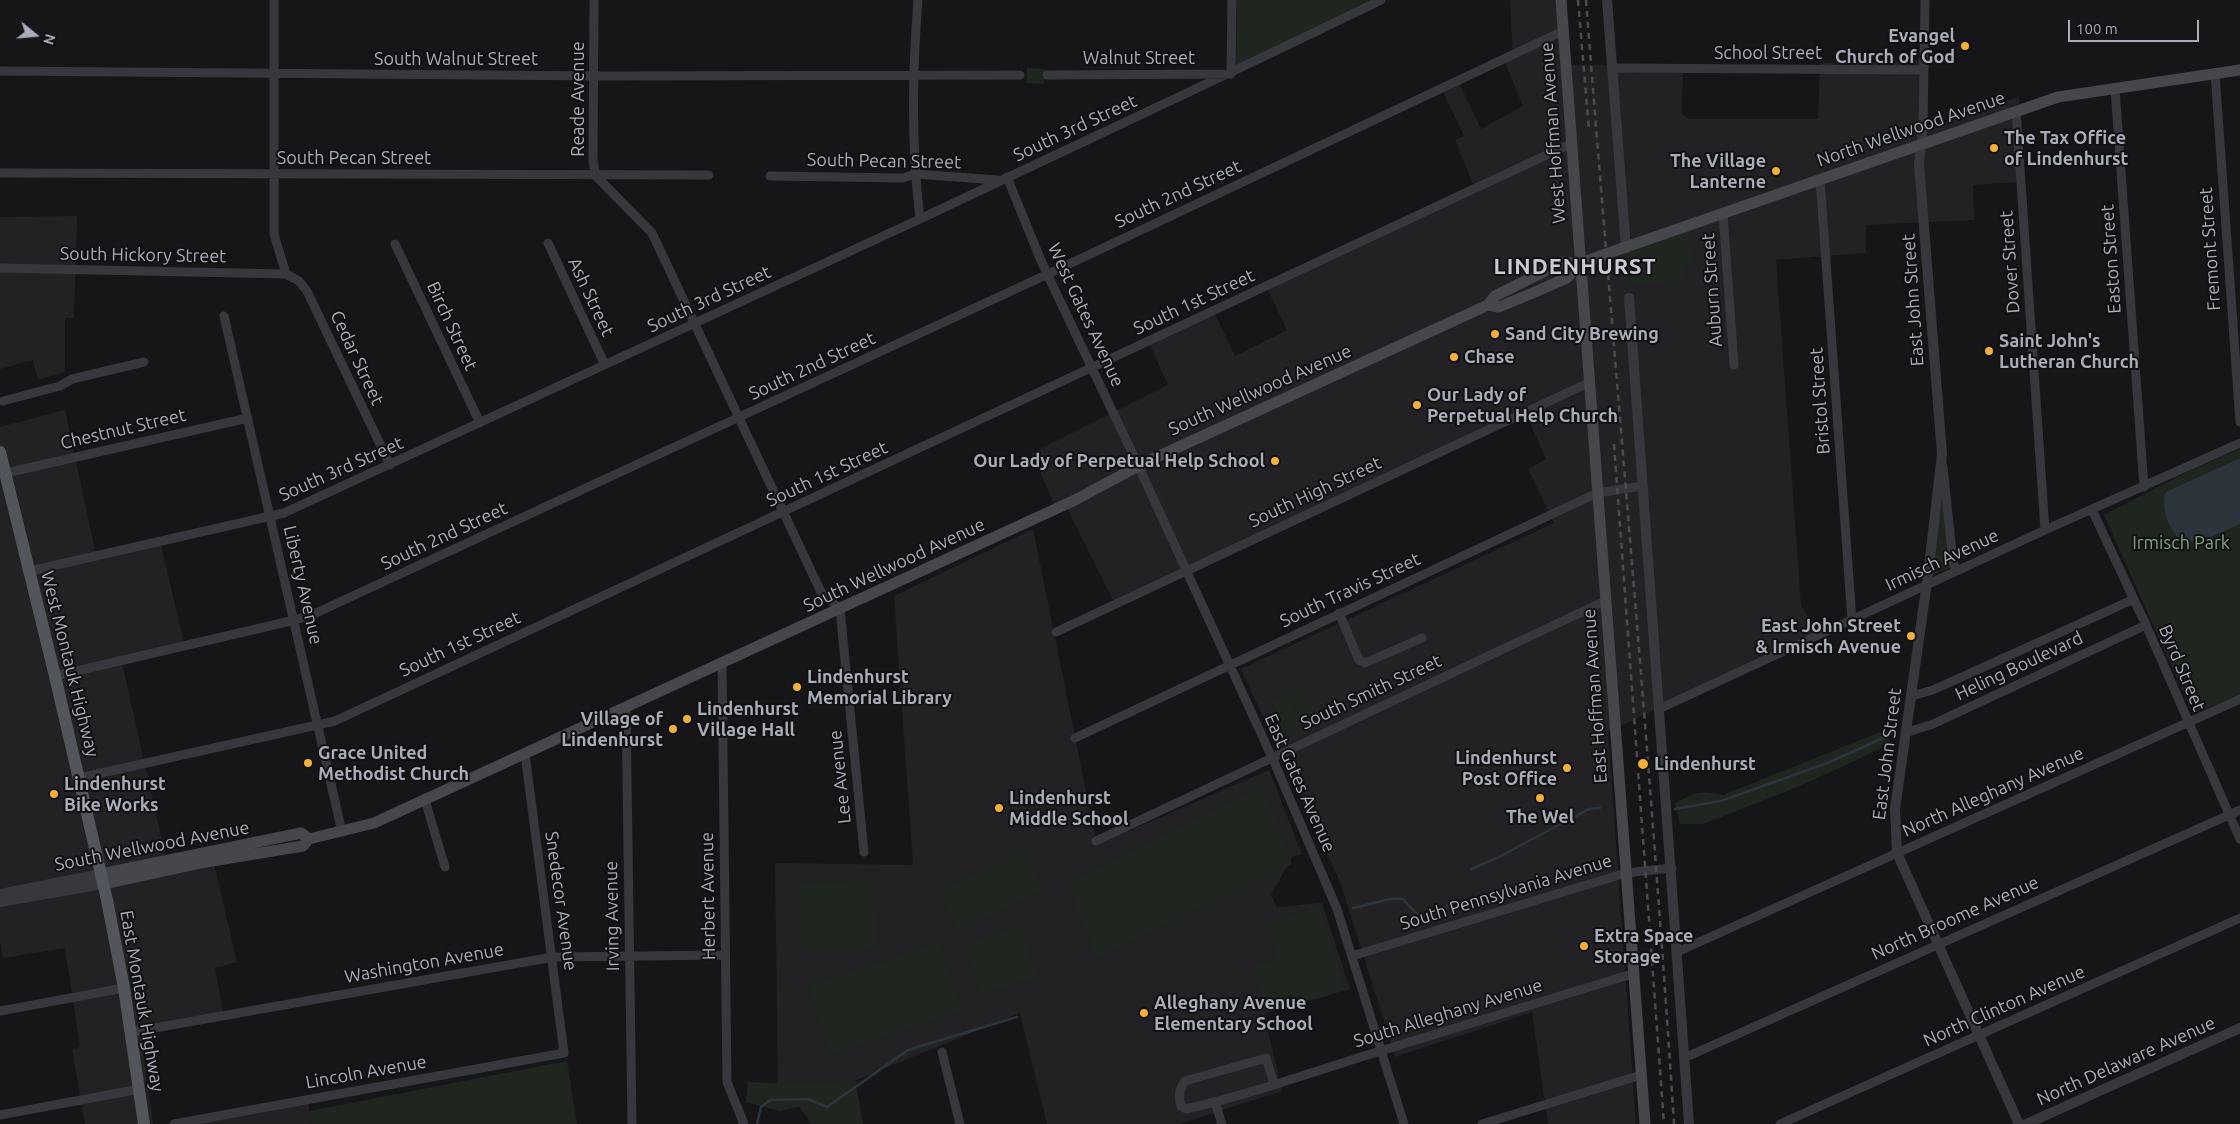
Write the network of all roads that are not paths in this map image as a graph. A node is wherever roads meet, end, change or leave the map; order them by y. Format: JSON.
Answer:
{"nodes":[{"id":1,"x":274,"y":0,"type":"edge"},
{"id":2,"x":594,"y":0,"type":"edge"},
{"id":3,"x":918,"y":0,"type":"edge"},
{"id":4,"x":1232,"y":0,"type":"edge"},
{"id":5,"x":1381,"y":0,"type":"edge"},
{"id":6,"x":1561,"y":0,"type":"edge"},
{"id":7,"x":1607,"y":0,"type":"edge"},
{"id":8,"x":1925,"y":0,"type":"edge"},
{"id":9,"x":1563,"y":31,"type":"junction"},
{"id":10,"x":1612,"y":68,"type":"junction"},
{"id":11,"x":0,"y":70,"type":"edge"},
{"id":12,"x":1924,"y":70,"type":"junction"},
{"id":13,"x":2240,"y":70,"type":"edge"},
{"id":14,"x":2215,"y":73,"type":"junction"},
{"id":15,"x":274,"y":74,"type":"junction"},
{"id":16,"x":1231,"y":74,"type":"junction"},
{"id":17,"x":912,"y":75,"type":"junction"},
{"id":18,"x":1047,"y":75,"type":"dead end"},
{"id":19,"x":595,"y":76,"type":"junction"},
{"id":20,"x":1020,"y":76,"type":"dead end"},
{"id":21,"x":2115,"y":89,"type":"junction"},
{"id":22,"x":2016,"y":111,"type":"junction"},
{"id":23,"x":1570,"y":144,"type":"junction"},
{"id":24,"x":1921,"y":144,"type":"junction"},
{"id":25,"x":0,"y":173,"type":"edge"},
{"id":26,"x":274,"y":174,"type":"junction"},
{"id":27,"x":914,"y":174,"type":"junction"},
{"id":28,"x":709,"y":175,"type":"dead end"},
{"id":29,"x":596,"y":176,"type":"junction"},
{"id":30,"x":770,"y":176,"type":"dead end"},
{"id":31,"x":1003,"y":179,"type":"junction"},
{"id":32,"x":1820,"y":179,"type":"junction"},
{"id":33,"x":1724,"y":214,"type":"junction"},
{"id":34,"x":920,"y":220,"type":"junction"},
{"id":35,"x":548,"y":243,"type":"dead end"},
{"id":36,"x":395,"y":244,"type":"dead end"},
{"id":37,"x":1626,"y":248,"type":"junction"},
{"id":38,"x":1603,"y":255,"type":"joint"},
{"id":39,"x":1579,"y":264,"type":"junction"},
{"id":40,"x":0,"y":268,"type":"edge"},
{"id":41,"x":286,"y":274,"type":"junction"},
{"id":42,"x":1048,"y":274,"type":"junction"},
{"id":43,"x":1629,"y":298,"type":"dead end"},
{"id":44,"x":1488,"y":305,"type":"junction"},
{"id":45,"x":224,"y":316,"type":"dead end"},
{"id":46,"x":694,"y":324,"type":"junction"},
{"id":47,"x":144,"y":362,"type":"dead end"},
{"id":48,"x":605,"y":365,"type":"junction"},
{"id":49,"x":1734,"y":365,"type":"dead end"},
{"id":50,"x":1091,"y":368,"type":"junction"},
{"id":51,"x":1588,"y":383,"type":"junction"},
{"id":52,"x":3,"y":401,"type":"dead end"},
{"id":53,"x":248,"y":418,"type":"junction"},
{"id":54,"x":738,"y":418,"type":"junction"},
{"id":55,"x":2240,"y":422,"type":"edge"},
{"id":56,"x":480,"y":423,"type":"junction"},
{"id":57,"x":2240,"y":442,"type":"edge"},
{"id":58,"x":0,"y":452,"type":"edge"},
{"id":59,"x":1942,"y":454,"type":"junction"},
{"id":60,"x":390,"y":465,"type":"junction"},
{"id":61,"x":1138,"y":466,"type":"junction"},
{"id":62,"x":6,"y":473,"type":"junction"},
{"id":63,"x":1643,"y":486,"type":"junction"},
{"id":64,"x":2144,"y":487,"type":"junction"},
{"id":65,"x":1596,"y":493,"type":"junction"},
{"id":66,"x":2092,"y":510,"type":"junction"},
{"id":67,"x":782,"y":513,"type":"junction"},
{"id":68,"x":271,"y":518,"type":"junction"},
{"id":69,"x":2045,"y":530,"type":"junction"},
{"id":70,"x":1186,"y":570,"type":"junction"},
{"id":71,"x":1956,"y":571,"type":"junction"},
{"id":72,"x":30,"y":572,"type":"junction"},
{"id":73,"x":1926,"y":585,"type":"junction"},
{"id":74,"x":2132,"y":600,"type":"junction"},
{"id":75,"x":1605,"y":601,"type":"junction"},
{"id":76,"x":840,"y":609,"type":"junction"},
{"id":77,"x":1339,"y":613,"type":"junction"},
{"id":78,"x":295,"y":620,"type":"junction"},
{"id":79,"x":1852,"y":620,"type":"junction"},
{"id":80,"x":2146,"y":625,"type":"junction"},
{"id":81,"x":1056,"y":632,"type":"dead end"},
{"id":82,"x":1422,"y":638,"type":"dead end"},
{"id":83,"x":722,"y":664,"type":"junction"},
{"id":84,"x":1230,"y":665,"type":"junction"},
{"id":85,"x":55,"y":676,"type":"junction"},
{"id":86,"x":1910,"y":696,"type":"junction"},
{"id":87,"x":2240,"y":699,"type":"edge"},
{"id":88,"x":626,"y":707,"type":"junction"},
{"id":89,"x":1659,"y":709,"type":"junction"},
{"id":90,"x":2187,"y":722,"type":"junction"},
{"id":91,"x":319,"y":723,"type":"junction"},
{"id":92,"x":1905,"y":733,"type":"junction"},
{"id":93,"x":1075,"y":738,"type":"dead end"},
{"id":94,"x":525,"y":754,"type":"junction"},
{"id":95,"x":1272,"y":756,"type":"junction"},
{"id":96,"x":79,"y":778,"type":"junction"},
{"id":97,"x":425,"y":800,"type":"junction"},
{"id":98,"x":2240,"y":810,"type":"edge"},
{"id":99,"x":2229,"y":814,"type":"junction"},
{"id":100,"x":342,"y":832,"type":"junction"},
{"id":101,"x":2240,"y":839,"type":"edge"},
{"id":102,"x":1096,"y":841,"type":"dead end"},
{"id":103,"x":864,"y":852,"type":"dead end"},
{"id":104,"x":1897,"y":853,"type":"junction"},
{"id":105,"x":445,"y":867,"type":"dead end"},
{"id":106,"x":1672,"y":868,"type":"junction"},
{"id":107,"x":1626,"y":872,"type":"junction"},
{"id":108,"x":102,"y":879,"type":"junction"},
{"id":109,"x":0,"y":894,"type":"edge"},
{"id":110,"x":0,"y":902,"type":"edge"},
{"id":111,"x":2240,"y":918,"type":"edge"},
{"id":112,"x":1937,"y":944,"type":"junction"},
{"id":113,"x":1677,"y":952,"type":"junction"},
{"id":114,"x":724,"y":955,"type":"junction"},
{"id":115,"x":628,"y":956,"type":"junction"},
{"id":116,"x":1352,"y":956,"type":"junction"},
{"id":117,"x":553,"y":957,"type":"junction"},
{"id":118,"x":1632,"y":974,"type":"junction"},
{"id":119,"x":124,"y":988,"type":"junction"},
{"id":120,"x":0,"y":1011,"type":"edge"},
{"id":121,"x":2240,"y":1028,"type":"edge"},
{"id":122,"x":132,"y":1032,"type":"junction"},
{"id":123,"x":1979,"y":1035,"type":"junction"},
{"id":124,"x":1382,"y":1051,"type":"junction"},
{"id":125,"x":942,"y":1052,"type":"dead end"},
{"id":126,"x":564,"y":1053,"type":"joint"},
{"id":127,"x":1684,"y":1058,"type":"junction"},
{"id":128,"x":1641,"y":1075,"type":"junction"},
{"id":129,"x":1274,"y":1084,"type":"junction"},
{"id":130,"x":140,"y":1089,"type":"junction"},
{"id":131,"x":1216,"y":1102,"type":"junction"},
{"id":132,"x":0,"y":1115,"type":"edge"},
{"id":133,"x":144,"y":1124,"type":"edge"},
{"id":134,"x":174,"y":1124,"type":"edge"},
{"id":135,"x":632,"y":1124,"type":"edge"},
{"id":136,"x":744,"y":1124,"type":"edge"},
{"id":137,"x":960,"y":1124,"type":"edge"},
{"id":138,"x":1222,"y":1124,"type":"edge"},
{"id":139,"x":1404,"y":1124,"type":"edge"},
{"id":140,"x":1482,"y":1124,"type":"edge"},
{"id":141,"x":1645,"y":1124,"type":"edge"},
{"id":142,"x":1689,"y":1124,"type":"edge"},
{"id":143,"x":1780,"y":1124,"type":"edge"},
{"id":144,"x":2019,"y":1124,"type":"edge"},
{"id":145,"x":2026,"y":1124,"type":"edge"}],
"edges":[{"from":1,"to":15,"type":"street"},
{"from":2,"to":19,"type":"street","name":"Reade Avenue"},
{"from":3,"to":17,"type":"street"},
{"from":4,"to":16,"type":"street"},
{"from":5,"to":16,"type":"street","name":"South 3rd Street"},
{"from":6,"to":9,"type":"main road","name":"West Hoffman Avenue"},
{"from":7,"to":10,"type":"street"},
{"from":8,"to":12,"type":"street"},
{"from":9,"to":23,"type":"main road","name":"West Hoffman Avenue"},
{"from":9,"to":42,"type":"street","name":"South 2nd Street"},
{"from":10,"to":12,"type":"street","name":"School Street"},
{"from":10,"to":37,"type":"street"},
{"from":11,"to":15,"type":"street","name":"South Walnut Street"},
{"from":12,"to":24,"type":"street"},
{"from":13,"to":14,"type":"main road","name":"North Wellwood Avenue"},
{"from":14,"to":21,"type":"main road","name":"North Wellwood Avenue"},
{"from":14,"to":55,"type":"street","name":"Fremont Street"},
{"from":15,"to":19,"type":"street","name":"South Walnut Street"},
{"from":15,"to":26,"type":"street"},
{"from":16,"to":18,"type":"street","name":"Walnut Street"},
{"from":16,"to":31,"type":"street","name":"South 3rd Street"},
{"from":17,"to":19,"type":"street","name":"South Walnut Street"},
{"from":17,"to":20,"type":"street"},
{"from":17,"to":27,"type":"street"},
{"from":19,"to":29,"type":"street","name":"Reade Avenue"},
{"from":21,"to":22,"type":"main road","name":"North Wellwood Avenue"},
{"from":21,"to":64,"type":"street","name":"Easton Street"},
{"from":22,"to":24,"type":"main road","name":"North Wellwood Avenue"},
{"from":22,"to":69,"type":"street","name":"Dover Street"},
{"from":23,"to":39,"type":"main road","name":"West Hoffman Avenue"},
{"from":23,"to":50,"type":"street","name":"South 1st Street"},
{"from":24,"to":32,"type":"main road","name":"North Wellwood Avenue"},
{"from":24,"to":59,"type":"street","name":"East John Street"},
{"from":25,"to":26,"type":"street","name":"South Pecan Street"},
{"from":26,"to":29,"type":"street","name":"South Pecan Street"},
{"from":26,"to":41,"type":"street"},
{"from":27,"to":30,"type":"street","name":"South Pecan Street"},
{"from":27,"to":31,"type":"street","name":"South Pecan Street"},
{"from":27,"to":34,"type":"street"},
{"from":28,"to":29,"type":"street","name":"South Pecan Street"},
{"from":29,"to":46,"type":"street","name":"Reade Avenue"},
{"from":31,"to":34,"type":"street","name":"South 3rd Street"},
{"from":31,"to":42,"type":"street","name":"West Gates Avenue"},
{"from":32,"to":33,"type":"main road","name":"North Wellwood Avenue"},
{"from":32,"to":79,"type":"street","name":"Bristol Street"},
{"from":33,"to":37,"type":"main road","name":"North Wellwood Avenue"},
{"from":33,"to":49,"type":"street","name":"Auburn Street"},
{"from":34,"to":46,"type":"street","name":"South 3rd Street"},
{"from":35,"to":48,"type":"street","name":"Ash Street"},
{"from":36,"to":56,"type":"street","name":"Birch Street"},
{"from":37,"to":38,"type":"main road","name":"North Wellwood Avenue"},
{"from":38,"to":39,"type":"main road","name":"South Wellwood Avenue"},
{"from":39,"to":44,"type":"main road","name":"South Wellwood Avenue"},
{"from":39,"to":44,"type":"main road","name":"South Wellwood Avenue"},
{"from":39,"to":51,"type":"main road","name":"East Hoffman Avenue"},
{"from":40,"to":41,"type":"street","name":"South Hickory Street"},
{"from":41,"to":60,"type":"street","name":"Cedar Street"},
{"from":42,"to":50,"type":"street","name":"West Gates Avenue"},
{"from":42,"to":54,"type":"street","name":"South 2nd Street"},
{"from":43,"to":63,"type":"street"},
{"from":44,"to":61,"type":"main road","name":"South Wellwood Avenue"},
{"from":45,"to":53,"type":"street","name":"Liberty Avenue"},
{"from":46,"to":48,"type":"street","name":"South 3rd Street"},
{"from":46,"to":54,"type":"street","name":"Reade Avenue"},
{"from":47,"to":52,"type":"street"},
{"from":48,"to":56,"type":"street","name":"South 3rd Street"},
{"from":50,"to":61,"type":"street","name":"West Gates Avenue"},
{"from":50,"to":67,"type":"street","name":"South 1st Street"},
{"from":51,"to":65,"type":"main road","name":"East Hoffman Avenue"},
{"from":51,"to":70,"type":"street","name":"South High Street"},
{"from":53,"to":62,"type":"street","name":"Chestnut Street"},
{"from":53,"to":68,"type":"street","name":"Liberty Avenue"},
{"from":54,"to":67,"type":"street","name":"Reade Avenue"},
{"from":54,"to":78,"type":"street","name":"South 2nd Street"},
{"from":56,"to":60,"type":"street","name":"South 3rd Street"},
{"from":57,"to":64,"type":"street","name":"Irmisch Avenue"},
{"from":58,"to":62,"type":"main road","name":"West Montauk Highway"},
{"from":59,"to":71,"type":"street","name":"East John Street"},
{"from":59,"to":73,"type":"street","name":"East John Street"},
{"from":60,"to":68,"type":"street","name":"South 3rd Street"},
{"from":61,"to":70,"type":"street","name":"East Gates Avenue"},
{"from":61,"to":76,"type":"main road","name":"South Wellwood Avenue"},
{"from":62,"to":72,"type":"main road","name":"West Montauk Highway"},
{"from":63,"to":65,"type":"street","name":"South Travis Street"},
{"from":63,"to":89,"type":"street"},
{"from":64,"to":66,"type":"street","name":"Irmisch Avenue"},
{"from":65,"to":75,"type":"main road","name":"East Hoffman Avenue"},
{"from":65,"to":77,"type":"street","name":"South Travis Street"},
{"from":66,"to":69,"type":"street","name":"Irmisch Avenue"},
{"from":66,"to":74,"type":"street","name":"Byrd Street"},
{"from":67,"to":76,"type":"street","name":"Reade Avenue"},
{"from":67,"to":91,"type":"street","name":"South 1st Street"},
{"from":68,"to":72,"type":"street","name":"South 3rd Street"},
{"from":68,"to":78,"type":"street","name":"Liberty Avenue"},
{"from":69,"to":71,"type":"street","name":"Irmisch Avenue"},
{"from":70,"to":81,"type":"street","name":"South High Street"},
{"from":70,"to":84,"type":"street","name":"East Gates Avenue"},
{"from":71,"to":73,"type":"street","name":"Irmisch Avenue"},
{"from":72,"to":85,"type":"main road","name":"West Montauk Highway"},
{"from":73,"to":79,"type":"street","name":"Irmisch Avenue"},
{"from":73,"to":86,"type":"street","name":"East John Street"},
{"from":74,"to":80,"type":"street","name":"Byrd Street"},
{"from":74,"to":86,"type":"street","name":"Heling Boulevard"},
{"from":75,"to":95,"type":"street","name":"South Smith Street"},
{"from":75,"to":107,"type":"main road","name":"East Hoffman Avenue"},
{"from":76,"to":83,"type":"main road","name":"South Wellwood Avenue"},
{"from":76,"to":103,"type":"street","name":"Lee Avenue"},
{"from":77,"to":82,"type":"street"},
{"from":77,"to":84,"type":"street","name":"South Travis Street"},
{"from":78,"to":85,"type":"street","name":"South 2nd Street"},
{"from":78,"to":91,"type":"street","name":"Liberty Avenue"},
{"from":79,"to":89,"type":"street","name":"Irmisch Avenue"},
{"from":80,"to":90,"type":"street","name":"Byrd Street"},
{"from":80,"to":92,"type":"street","name":"Heling Boulevard"},
{"from":83,"to":88,"type":"main road","name":"South Wellwood Avenue"},
{"from":83,"to":114,"type":"street","name":"Herbert Avenue"},
{"from":84,"to":93,"type":"street","name":"South Travis Street"},
{"from":84,"to":95,"type":"street","name":"East Gates Avenue"},
{"from":85,"to":96,"type":"main road","name":"West Montauk Highway"},
{"from":86,"to":92,"type":"street","name":"East John Street"},
{"from":87,"to":90,"type":"street","name":"North Alleghany Avenue"},
{"from":88,"to":94,"type":"main road","name":"South Wellwood Avenue"},
{"from":88,"to":115,"type":"street","name":"Irving Avenue"},
{"from":89,"to":106,"type":"street"},
{"from":90,"to":99,"type":"street","name":"Byrd Street"},
{"from":90,"to":104,"type":"street","name":"North Alleghany Avenue"},
{"from":91,"to":96,"type":"street","name":"South 1st Street"},
{"from":91,"to":100,"type":"street","name":"Liberty Avenue"},
{"from":92,"to":104,"type":"street","name":"East John Street"},
{"from":94,"to":97,"type":"main road","name":"South Wellwood Avenue"},
{"from":94,"to":117,"type":"street","name":"Snedecor Avenue"},
{"from":95,"to":102,"type":"street","name":"South Smith Street"},
{"from":95,"to":116,"type":"street","name":"East Gates Avenue"},
{"from":96,"to":108,"type":"main road","name":"West Montauk Highway"},
{"from":97,"to":100,"type":"main road","name":"South Wellwood Avenue"},
{"from":97,"to":105,"type":"street"},
{"from":98,"to":99,"type":"street","name":"North Broome Avenue"},
{"from":99,"to":101,"type":"street","name":"Byrd Street"},
{"from":99,"to":112,"type":"street","name":"North Broome Avenue"},
{"from":100,"to":108,"type":"main road","name":"South Wellwood Avenue"},
{"from":104,"to":112,"type":"street","name":"East John Street"},
{"from":104,"to":113,"type":"street","name":"North Alleghany Avenue"},
{"from":106,"to":107,"type":"street","name":"South Pennsylvania Avenue"},
{"from":106,"to":113,"type":"street"},
{"from":107,"to":116,"type":"street","name":"South Pennsylvania Avenue"},
{"from":107,"to":118,"type":"main road","name":"East Hoffman Avenue"},
{"from":108,"to":109,"type":"street","name":"South Wellwood Avenue"},
{"from":108,"to":110,"type":"street","name":"South Wellwood Avenue"},
{"from":108,"to":119,"type":"main road","name":"East Montauk Highway"},
{"from":111,"to":123,"type":"street","name":"North Clinton Avenue"},
{"from":112,"to":123,"type":"street","name":"East John Street"},
{"from":112,"to":127,"type":"street","name":"North Broome Avenue"},
{"from":113,"to":127,"type":"street"},
{"from":114,"to":115,"type":"street","name":"Washington Avenue"},
{"from":114,"to":136,"type":"street","name":"Herbert Avenue"},
{"from":115,"to":117,"type":"street","name":"Washington Avenue"},
{"from":115,"to":135,"type":"street","name":"Irving Avenue"},
{"from":116,"to":124,"type":"street","name":"East Gates Avenue"},
{"from":117,"to":122,"type":"street","name":"Washington Avenue"},
{"from":117,"to":126,"type":"street","name":"Snedecor Avenue"},
{"from":118,"to":124,"type":"street","name":"South Alleghany Avenue"},
{"from":118,"to":128,"type":"main road","name":"East Hoffman Avenue"},
{"from":119,"to":120,"type":"street"},
{"from":119,"to":122,"type":"main road","name":"East Montauk Highway"},
{"from":121,"to":145,"type":"street","name":"North Delaware Avenue"},
{"from":122,"to":130,"type":"main road","name":"East Montauk Highway"},
{"from":123,"to":143,"type":"street","name":"North Clinton Avenue"},
{"from":123,"to":144,"type":"street","name":"East John Street"},
{"from":124,"to":129,"type":"street","name":"South Alleghany Avenue"},
{"from":124,"to":139,"type":"street","name":"East Gates Avenue"},
{"from":125,"to":137,"type":"street"},
{"from":126,"to":134,"type":"street","name":"Lincoln Avenue"},
{"from":127,"to":142,"type":"street"},
{"from":128,"to":140,"type":"street"},
{"from":128,"to":141,"type":"main road","name":"East Hoffman Avenue"},
{"from":129,"to":131,"type":"street","name":"South Alleghany Avenue"},
{"from":129,"to":131,"type":"street","name":"South Alleghany Avenue"},
{"from":130,"to":132,"type":"street"},
{"from":130,"to":133,"type":"main road","name":"East Montauk Highway"},
{"from":131,"to":138,"type":"street"}]}
